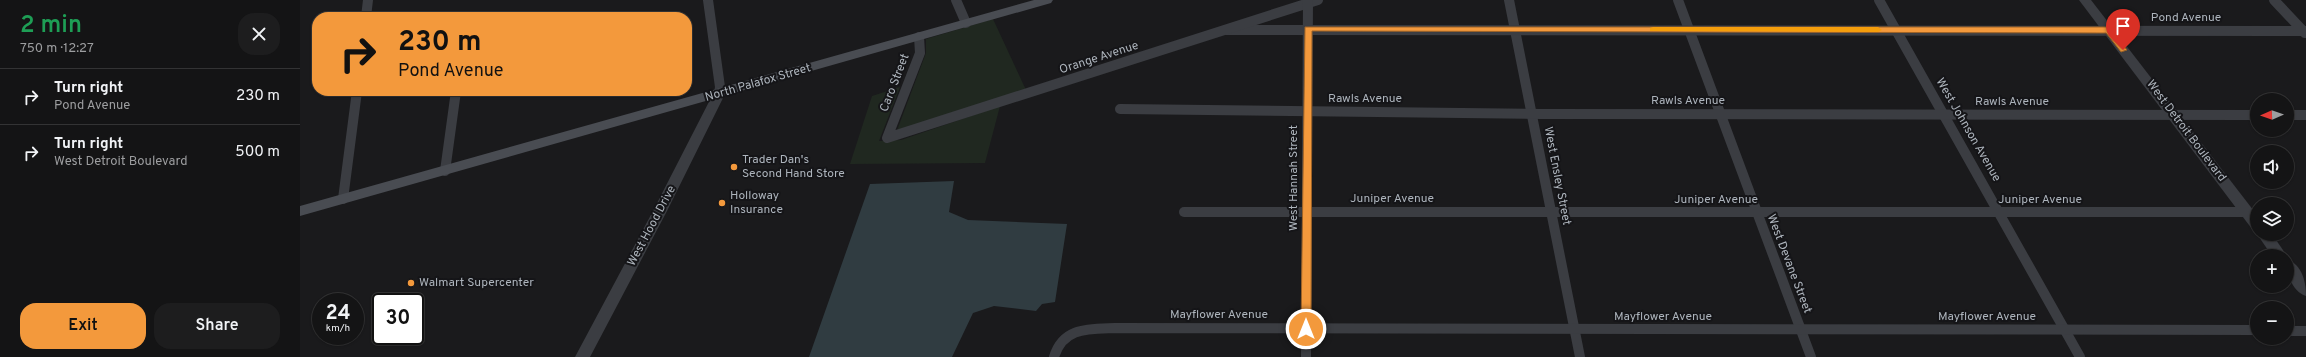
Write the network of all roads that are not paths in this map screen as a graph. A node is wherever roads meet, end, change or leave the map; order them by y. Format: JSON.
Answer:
{"nodes":[{"id":1,"x":368,"y":0,"type":"edge"},
{"id":2,"x":708,"y":0,"type":"edge"},
{"id":3,"x":956,"y":0,"type":"edge"},
{"id":4,"x":1047,"y":0,"type":"edge"},
{"id":5,"x":1509,"y":0,"type":"edge"},
{"id":6,"x":1678,"y":0,"type":"edge"},
{"id":7,"x":1880,"y":0,"type":"edge"},
{"id":8,"x":2085,"y":0,"type":"edge"},
{"id":9,"x":2274,"y":0,"type":"edge"},
{"id":10,"x":1311,"y":1,"type":"edge"},
{"id":11,"x":367,"y":12,"type":"edge"},
{"id":12,"x":966,"y":23,"type":"junction"},
{"id":13,"x":1308,"y":29,"type":"junction"},
{"id":14,"x":1515,"y":29,"type":"junction"},
{"id":15,"x":1689,"y":29,"type":"junction"},
{"id":16,"x":1226,"y":30,"type":"junction"},
{"id":17,"x":1896,"y":30,"type":"junction"},
{"id":18,"x":2108,"y":30,"type":"junction"},
{"id":19,"x":2305,"y":32,"type":"edge"},
{"id":20,"x":919,"y":37,"type":"junction"},
{"id":21,"x":719,"y":94,"type":"junction"},
{"id":22,"x":356,"y":96,"type":"edge"},
{"id":23,"x":455,"y":96,"type":"edge"},
{"id":24,"x":1120,"y":109,"type":"dead end"},
{"id":25,"x":1307,"y":112,"type":"junction"},
{"id":26,"x":1531,"y":114,"type":"junction"},
{"id":27,"x":1720,"y":114,"type":"junction"},
{"id":28,"x":1944,"y":114,"type":"junction"},
{"id":29,"x":2173,"y":114,"type":"junction"},
{"id":30,"x":2250,"y":114,"type":"edge"},
{"id":31,"x":2294,"y":115,"type":"edge"},
{"id":32,"x":2306,"y":115,"type":"edge"},
{"id":33,"x":887,"y":138,"type":"joint"},
{"id":34,"x":445,"y":171,"type":"junction"},
{"id":35,"x":343,"y":198,"type":"junction"},
{"id":36,"x":300,"y":211,"type":"edge"},
{"id":37,"x":1184,"y":212,"type":"dead end"},
{"id":38,"x":1306,"y":212,"type":"junction"},
{"id":39,"x":1551,"y":212,"type":"junction"},
{"id":40,"x":2248,"y":212,"type":"junction"},
{"id":41,"x":1756,"y":213,"type":"junction"},
{"id":42,"x":2000,"y":213,"type":"junction"},
{"id":43,"x":2250,"y":215,"type":"edge"},
{"id":44,"x":2294,"y":274,"type":"edge"},
{"id":45,"x":2306,"y":290,"type":"edge"},
{"id":46,"x":1306,"y":329,"type":"junction"},
{"id":47,"x":1574,"y":330,"type":"junction"},
{"id":48,"x":1800,"y":330,"type":"junction"},
{"id":49,"x":2065,"y":330,"type":"junction"},
{"id":50,"x":2250,"y":330,"type":"edge"},
{"id":51,"x":2294,"y":330,"type":"edge"},
{"id":52,"x":2306,"y":331,"type":"edge"},
{"id":53,"x":582,"y":357,"type":"edge"},
{"id":54,"x":1054,"y":357,"type":"edge"},
{"id":55,"x":1306,"y":357,"type":"edge"},
{"id":56,"x":1580,"y":357,"type":"edge"},
{"id":57,"x":1811,"y":357,"type":"edge"},
{"id":58,"x":2080,"y":357,"type":"edge"}],
"edges":[{"from":1,"to":11,"type":"street"},
{"from":2,"to":21,"type":"street"},
{"from":3,"to":12,"type":"street"},
{"from":4,"to":12,"type":"main road","name":"North Palafox Street"},
{"from":5,"to":14,"type":"street","name":"West Ensley Street"},
{"from":6,"to":15,"type":"street","name":"West Devane Street"},
{"from":7,"to":17,"type":"street","name":"West Johnson Avenue"},
{"from":8,"to":18,"type":"street","name":"West Detroit Boulevard"},
{"from":9,"to":19,"type":"street"},
{"from":10,"to":13,"type":"street","name":"West Hannah Street"},
{"from":10,"to":16,"type":"street","name":"Orange Avenue"},
{"from":12,"to":20,"type":"main road","name":"North Palafox Street"},
{"from":13,"to":14,"type":"street","name":"Pond Avenue"},
{"from":13,"to":16,"type":"street","name":"Pond Avenue"},
{"from":13,"to":25,"type":"street","name":"West Hannah Street"},
{"from":14,"to":15,"type":"street","name":"Pond Avenue"},
{"from":14,"to":26,"type":"street","name":"West Ensley Street"},
{"from":15,"to":17,"type":"street","name":"Pond Avenue"},
{"from":15,"to":27,"type":"street","name":"West Devane Street"},
{"from":16,"to":33,"type":"street","name":"Orange Avenue"},
{"from":17,"to":18,"type":"street","name":"Pond Avenue"},
{"from":17,"to":28,"type":"street","name":"West Johnson Avenue"},
{"from":18,"to":19,"type":"street","name":"Pond Avenue"},
{"from":18,"to":29,"type":"street","name":"West Detroit Boulevard"},
{"from":20,"to":21,"type":"main road","name":"North Palafox Street"},
{"from":20,"to":33,"type":"street","name":"Caro Street"},
{"from":21,"to":34,"type":"main road","name":"North Palafox Street"},
{"from":21,"to":53,"type":"street","name":"West Hood Drive"},
{"from":22,"to":35,"type":"street"},
{"from":23,"to":34,"type":"street"},
{"from":24,"to":25,"type":"street","name":"Rawls Avenue"},
{"from":25,"to":26,"type":"street","name":"Rawls Avenue"},
{"from":25,"to":38,"type":"street","name":"West Hannah Street"},
{"from":26,"to":27,"type":"street","name":"Rawls Avenue"},
{"from":26,"to":39,"type":"street","name":"West Ensley Street"},
{"from":27,"to":28,"type":"street","name":"Rawls Avenue"},
{"from":27,"to":41,"type":"street","name":"West Devane Street"},
{"from":28,"to":29,"type":"street","name":"Rawls Avenue"},
{"from":28,"to":42,"type":"street","name":"West Johnson Avenue"},
{"from":29,"to":30,"type":"street","name":"Rawls Avenue"},
{"from":29,"to":40,"type":"street","name":"West Detroit Boulevard"},
{"from":31,"to":32,"type":"street"},
{"from":34,"to":35,"type":"main road","name":"North Palafox Street"},
{"from":35,"to":36,"type":"main road","name":"North Palafox Street"},
{"from":37,"to":38,"type":"street","name":"Juniper Avenue"},
{"from":38,"to":39,"type":"street","name":"Juniper Avenue"},
{"from":38,"to":46,"type":"street","name":"West Hannah Street"},
{"from":39,"to":41,"type":"street","name":"Juniper Avenue"},
{"from":39,"to":47,"type":"street","name":"West Ensley Street"},
{"from":40,"to":42,"type":"street","name":"Juniper Avenue"},
{"from":40,"to":43,"type":"street","name":"West Detroit Boulevard"},
{"from":41,"to":42,"type":"street","name":"Juniper Avenue"},
{"from":41,"to":48,"type":"street","name":"West Devane Street"},
{"from":42,"to":49,"type":"street","name":"West Johnson Avenue"},
{"from":44,"to":45,"type":"street"},
{"from":46,"to":47,"type":"street","name":"Mayflower Avenue"},
{"from":46,"to":54,"type":"street","name":"Mayflower Avenue"},
{"from":46,"to":55,"type":"street","name":"West Hannah Street"},
{"from":47,"to":48,"type":"street","name":"Mayflower Avenue"},
{"from":47,"to":56,"type":"street","name":"West Ensley Street"},
{"from":48,"to":49,"type":"street","name":"Mayflower Avenue"},
{"from":48,"to":57,"type":"street","name":"West Devane Street"},
{"from":49,"to":50,"type":"street","name":"Mayflower Avenue"},
{"from":49,"to":58,"type":"street","name":"West Johnson Avenue"},
{"from":51,"to":52,"type":"street"}]}
